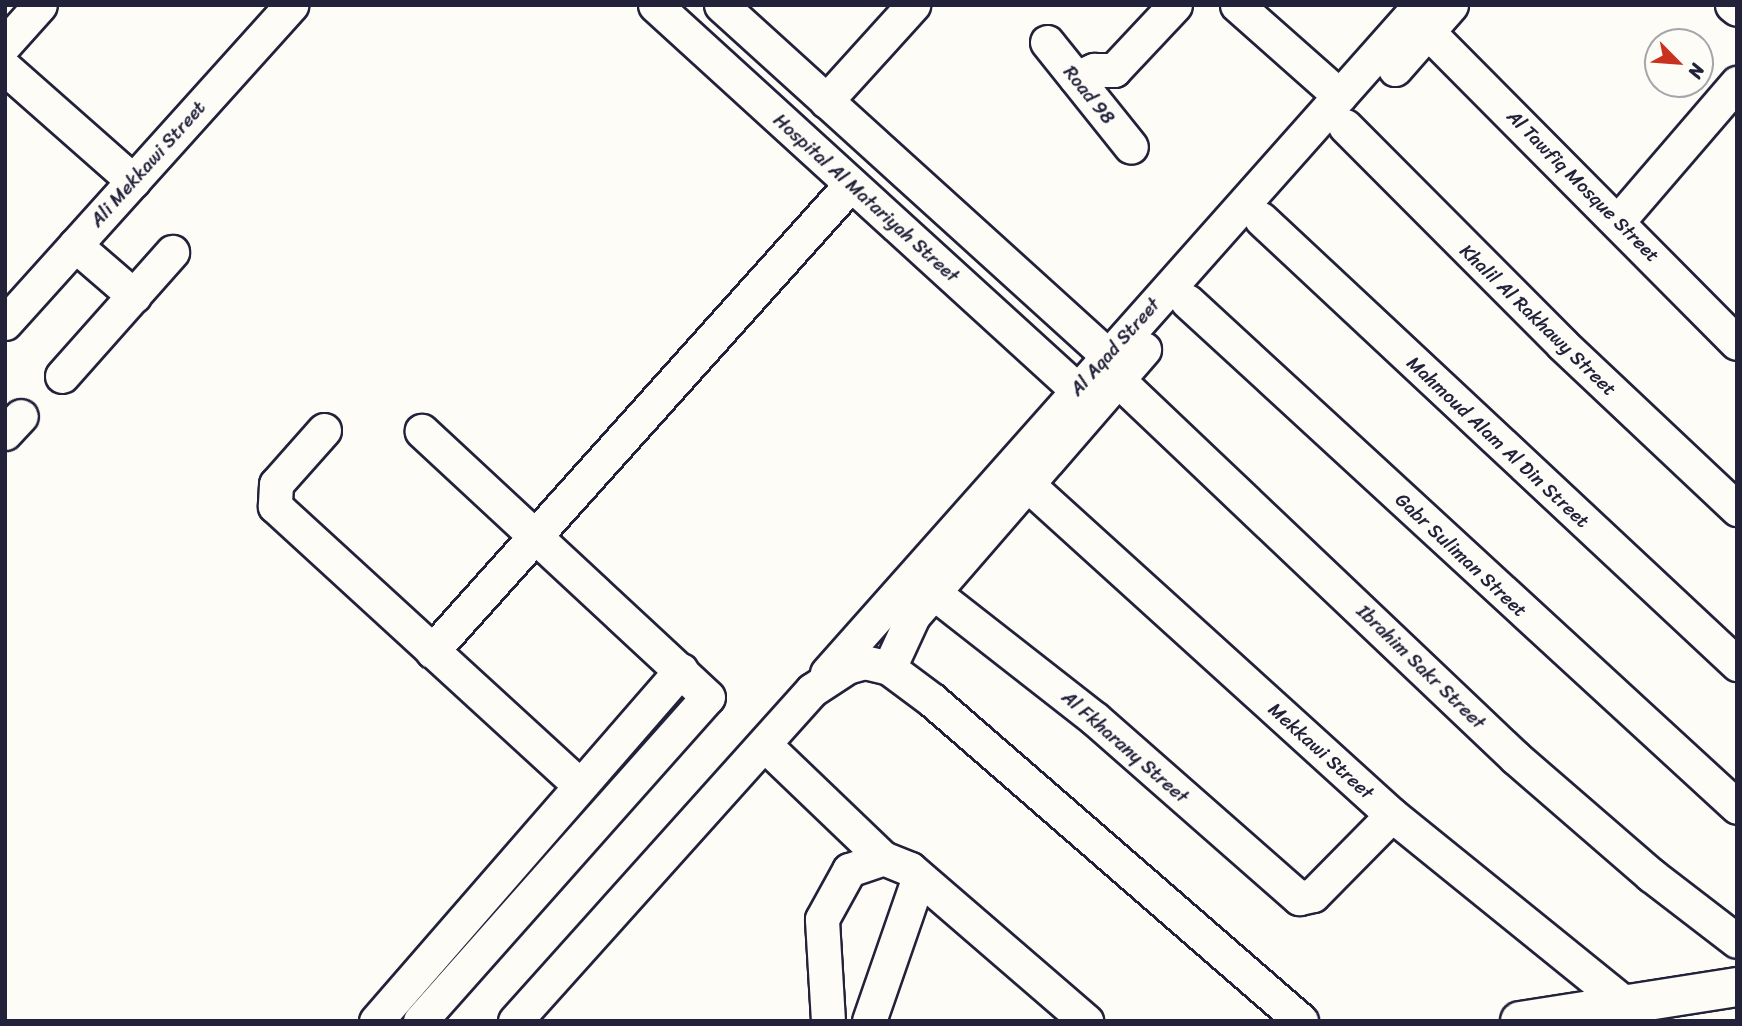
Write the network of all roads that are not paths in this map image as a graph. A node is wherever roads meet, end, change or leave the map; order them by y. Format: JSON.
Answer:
{"nodes":[{"id":1,"x":40,"y":5,"type":"edge"},
{"id":2,"x":291,"y":5,"type":"edge"},
{"id":3,"x":655,"y":5,"type":"edge"},
{"id":4,"x":913,"y":5,"type":"edge"},
{"id":5,"x":1175,"y":5,"type":"edge"},
{"id":6,"x":1237,"y":5,"type":"edge"},
{"id":7,"x":1451,"y":5,"type":"edge"},
{"id":8,"x":1732,"y":5,"type":"edge"},
{"id":9,"x":1737,"y":9,"type":"edge"},
{"id":10,"x":740,"y":12,"type":"edge"},
{"id":11,"x":1424,"y":19,"type":"edge"},
{"id":12,"x":1047,"y":43,"type":"dead end"},
{"id":13,"x":5,"y":44,"type":"edge"},
{"id":14,"x":5,"y":68,"type":"edge"},
{"id":15,"x":1076,"y":78,"type":"junction"},
{"id":16,"x":1737,"y":83,"type":"edge"},
{"id":17,"x":826,"y":101,"type":"junction"},
{"id":18,"x":1342,"y":111,"type":"junction"},
{"id":19,"x":1131,"y":147,"type":"dead end"},
{"id":20,"x":133,"y":181,"type":"junction"},
{"id":21,"x":851,"y":184,"type":"junction"},
{"id":22,"x":1261,"y":219,"type":"junction"},
{"id":23,"x":1619,"y":220,"type":"junction"},
{"id":24,"x":75,"y":245,"type":"junction"},
{"id":25,"x":173,"y":253,"type":"dead end"},
{"id":26,"x":134,"y":296,"type":"junction"},
{"id":27,"x":1187,"y":301,"type":"junction"},
{"id":28,"x":5,"y":323,"type":"edge"},
{"id":29,"x":1737,"y":343,"type":"edge"},
{"id":30,"x":1112,"y":367,"type":"junction"},
{"id":31,"x":62,"y":376,"type":"dead end"},
{"id":32,"x":1077,"y":390,"type":"junction"},
{"id":33,"x":324,"y":430,"type":"dead end"},
{"id":34,"x":422,"y":431,"type":"dead end"},
{"id":35,"x":1027,"y":484,"type":"junction"},
{"id":36,"x":1737,"y":509,"type":"edge"},
{"id":37,"x":536,"y":536,"type":"junction"},
{"id":38,"x":934,"y":593,"type":"junction"},
{"id":39,"x":432,"y":651,"type":"junction"},
{"id":40,"x":1737,"y":664,"type":"edge"},
{"id":41,"x":889,"y":668,"type":"junction"},
{"id":42,"x":681,"y":670,"type":"junction"},
{"id":43,"x":812,"y":690,"type":"junction"},
{"id":44,"x":764,"y":744,"type":"junction"},
{"id":45,"x":578,"y":784,"type":"junction"},
{"id":46,"x":1737,"y":807,"type":"edge"},
{"id":47,"x":1392,"y":815,"type":"junction"},
{"id":48,"x":883,"y":858,"type":"junction"},
{"id":49,"x":919,"y":877,"type":"junction"},
{"id":50,"x":1737,"y":941,"type":"edge"},
{"id":51,"x":1737,"y":987,"type":"edge"},
{"id":52,"x":1627,"y":1005,"type":"junction"},
{"id":53,"x":376,"y":1021,"type":"edge"},
{"id":54,"x":420,"y":1021,"type":"edge"},
{"id":55,"x":515,"y":1021,"type":"edge"},
{"id":56,"x":828,"y":1021,"type":"edge"},
{"id":57,"x":869,"y":1021,"type":"edge"},
{"id":58,"x":1086,"y":1021,"type":"edge"},
{"id":59,"x":1301,"y":1021,"type":"edge"},
{"id":60,"x":1520,"y":1021,"type":"edge"}],
"edges":[{"from":1,"to":13,"type":"street"},
{"from":2,"to":20,"type":"street","name":"Ali Mekkawi Street"},
{"from":3,"to":21,"type":"street","name":"Hospital Al Matariyah Street"},
{"from":4,"to":17,"type":"street"},
{"from":5,"to":15,"type":"street"},
{"from":6,"to":18,"type":"street","name":"Khalil Al Rakhawy Street"},
{"from":7,"to":11,"type":"street","name":"Al Aqad Street"},
{"from":8,"to":9,"type":"street"},
{"from":10,"to":17,"type":"street"},
{"from":11,"to":18,"type":"street","name":"Al Aqad Street"},
{"from":11,"to":23,"type":"street","name":"Al Tawfiq Mosque Street"},
{"from":12,"to":15,"type":"street","name":"Road 98"},
{"from":14,"to":20,"type":"street"},
{"from":15,"to":19,"type":"street","name":"Road 98"},
{"from":16,"to":23,"type":"street"},
{"from":17,"to":30,"type":"street"},
{"from":18,"to":22,"type":"street","name":"Al Aqad Street"},
{"from":18,"to":30,"type":"street","name":"Al Aqad Street"},
{"from":18,"to":36,"type":"street","name":"Khalil Al Rakhawy Street"},
{"from":20,"to":24,"type":"street","name":"Ali Mekkawi Street"},
{"from":21,"to":32,"type":"street","name":"Hospital Al Matariyah Street"},
{"from":21,"to":37,"type":"street"},
{"from":22,"to":27,"type":"street","name":"Al Aqad Street"},
{"from":22,"to":40,"type":"street","name":"Mahmoud Alam Al Din Street"},
{"from":23,"to":29,"type":"street","name":"Al Tawfiq Mosque Street"},
{"from":24,"to":26,"type":"street"},
{"from":24,"to":28,"type":"street","name":"Ali Mekkawi Street"},
{"from":25,"to":26,"type":"street"},
{"from":26,"to":31,"type":"street"},
{"from":27,"to":30,"type":"street","name":"Al Aqad Street"},
{"from":27,"to":46,"type":"street","name":"Gabr Suliman Street"},
{"from":30,"to":32,"type":"street","name":"Al Aqad Street"},
{"from":30,"to":35,"type":"street","name":"Al Aqad Street"},
{"from":30,"to":50,"type":"street","name":"Ibrahim Sakr Street"},
{"from":32,"to":43,"type":"street","name":"Al Aqad Street"},
{"from":33,"to":39,"type":"street"},
{"from":34,"to":37,"type":"street"},
{"from":35,"to":38,"type":"street","name":"Al Aqad Street"},
{"from":35,"to":47,"type":"street","name":"Mekkawi Street"},
{"from":37,"to":39,"type":"street"},
{"from":37,"to":42,"type":"street"},
{"from":38,"to":41,"type":"street","name":"Al Aqad Street"},
{"from":38,"to":47,"type":"street","name":"Al Fkharany Street"},
{"from":39,"to":45,"type":"street"},
{"from":41,"to":43,"type":"street"},
{"from":41,"to":59,"type":"street"},
{"from":42,"to":45,"type":"street"},
{"from":42,"to":54,"type":"street"},
{"from":43,"to":44,"type":"street"},
{"from":44,"to":48,"type":"street"},
{"from":44,"to":55,"type":"street"},
{"from":45,"to":53,"type":"street"},
{"from":47,"to":52,"type":"street","name":"Mekkawi Street"},
{"from":48,"to":49,"type":"street"},
{"from":48,"to":56,"type":"street"},
{"from":49,"to":57,"type":"street"},
{"from":49,"to":58,"type":"street"},
{"from":51,"to":52,"type":"main road"},
{"from":52,"to":60,"type":"main road"}]}
